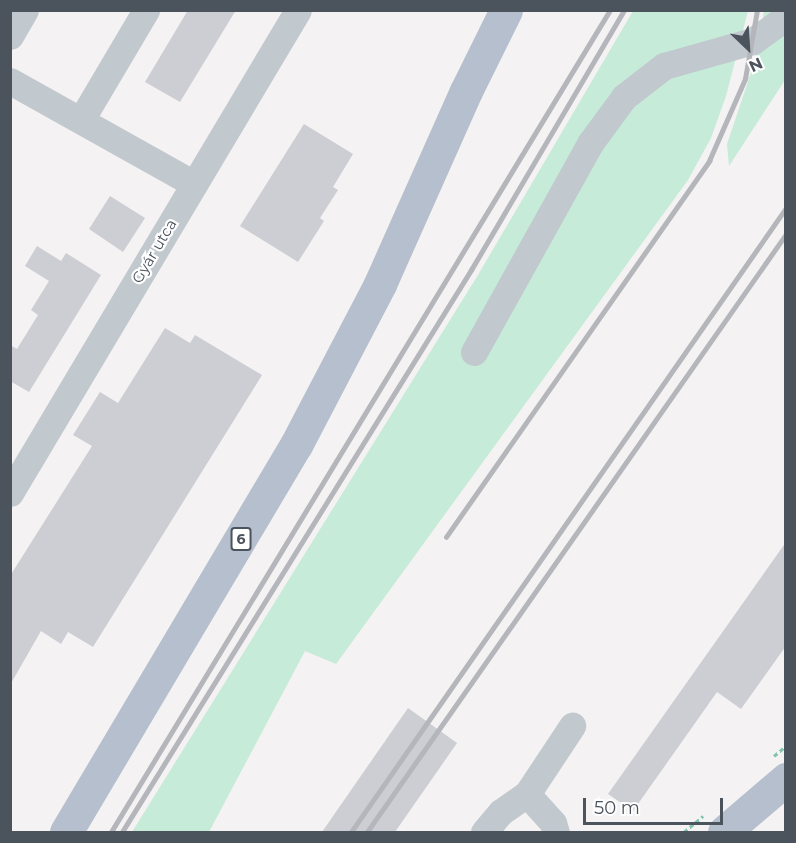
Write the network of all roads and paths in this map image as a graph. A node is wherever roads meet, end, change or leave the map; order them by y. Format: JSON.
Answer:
{"nodes":[{"id":1,"x":25,"y":10,"type":"edge"},
{"id":2,"x":146,"y":10,"type":"edge"},
{"id":3,"x":298,"y":10,"type":"edge"},
{"id":4,"x":506,"y":10,"type":"edge"},
{"id":5,"x":786,"y":16,"type":"edge"},
{"id":6,"x":10,"y":36,"type":"edge"},
{"id":7,"x":10,"y":81,"type":"edge"},
{"id":8,"x":81,"y":120,"type":"junction"},
{"id":9,"x":194,"y":184,"type":"junction"},
{"id":10,"x":474,"y":352,"type":"dead end"},
{"id":11,"x":20,"y":454,"type":"edge"},
{"id":12,"x":10,"y":493,"type":"edge"},
{"id":13,"x":572,"y":726,"type":"dead end"},
{"id":14,"x":786,"y":779,"type":"edge"},
{"id":15,"x":527,"y":794,"type":"junction"},
{"id":16,"x":66,"y":832,"type":"edge"},
{"id":17,"x":484,"y":832,"type":"edge"},
{"id":18,"x":556,"y":832,"type":"edge"},
{"id":19,"x":724,"y":832,"type":"edge"}],
"edges":[{"from":1,"to":6,"type":"street"},
{"from":2,"to":8,"type":"street"},
{"from":3,"to":9,"type":"street","name":"Gyár utca"},
{"from":4,"to":16,"type":"main road","number":"6"},
{"from":5,"to":10,"type":"street"},
{"from":7,"to":8,"type":"street"},
{"from":8,"to":9,"type":"street"},
{"from":9,"to":11,"type":"street","name":"Gyár utca"},
{"from":11,"to":12,"type":"street","name":"Gyár utca"},
{"from":13,"to":15,"type":"street"},
{"from":14,"to":19,"type":"main road"},
{"from":15,"to":17,"type":"street"},
{"from":15,"to":18,"type":"street"}]}
